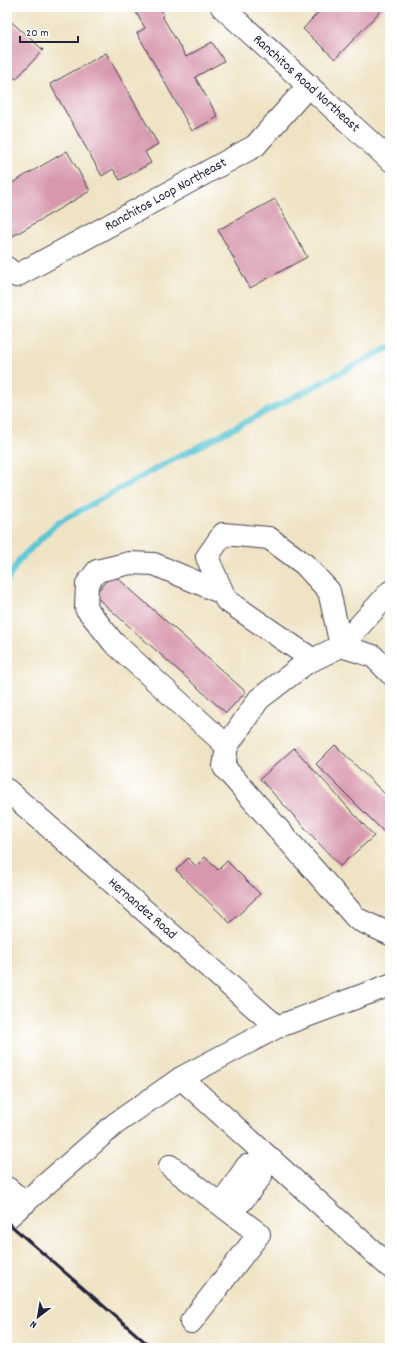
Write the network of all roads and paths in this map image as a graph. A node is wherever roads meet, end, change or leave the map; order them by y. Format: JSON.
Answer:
{"nodes":[{"id":1,"x":222,"y":7,"type":"edge"},
{"id":2,"x":309,"y":85,"type":"junction"},
{"id":3,"x":390,"y":160,"type":"edge"},
{"id":4,"x":7,"y":268,"type":"edge"},
{"id":5,"x":390,"y":592,"type":"edge"},
{"id":6,"x":222,"y":593,"type":"junction"},
{"id":7,"x":342,"y":646,"type":"junction"},
{"id":8,"x":313,"y":660,"type":"junction"},
{"id":9,"x":390,"y":673,"type":"edge"},
{"id":10,"x":227,"y":746,"type":"junction"},
{"id":11,"x":7,"y":790,"type":"edge"},
{"id":12,"x":390,"y":934,"type":"edge"},
{"id":13,"x":390,"y":985,"type":"edge"},
{"id":14,"x":277,"y":1028,"type":"junction"},
{"id":15,"x":181,"y":1078,"type":"junction"},
{"id":16,"x":262,"y":1161,"type":"junction"},
{"id":17,"x":170,"y":1166,"type":"dead end"},
{"id":18,"x":7,"y":1188,"type":"edge"},
{"id":19,"x":25,"y":1203,"type":"junction"},
{"id":20,"x":229,"y":1206,"type":"junction"},
{"id":21,"x":7,"y":1218,"type":"edge"},
{"id":22,"x":390,"y":1266,"type":"edge"},
{"id":23,"x":192,"y":1322,"type":"dead end"}],
"edges":[{"from":1,"to":2,"type":"street","name":"Ranchitos Road Northeast"},
{"from":2,"to":3,"type":"street","name":"Ranchitos Road Northeast"},
{"from":2,"to":4,"type":"street","name":"Ranchitos Loop Northeast"},
{"from":5,"to":7,"type":"street"},
{"from":6,"to":7,"type":"street"},
{"from":6,"to":8,"type":"street"},
{"from":6,"to":10,"type":"street"},
{"from":7,"to":8,"type":"street"},
{"from":7,"to":9,"type":"street"},
{"from":8,"to":10,"type":"street"},
{"from":10,"to":12,"type":"street"},
{"from":11,"to":14,"type":"street","name":"Hernandez Road"},
{"from":13,"to":14,"type":"street"},
{"from":14,"to":15,"type":"street"},
{"from":15,"to":16,"type":"street"},
{"from":15,"to":19,"type":"street"},
{"from":16,"to":20,"type":"street"},
{"from":16,"to":22,"type":"street"},
{"from":17,"to":20,"type":"street"},
{"from":18,"to":19,"type":"street"},
{"from":19,"to":21,"type":"street"},
{"from":20,"to":23,"type":"street"}]}
